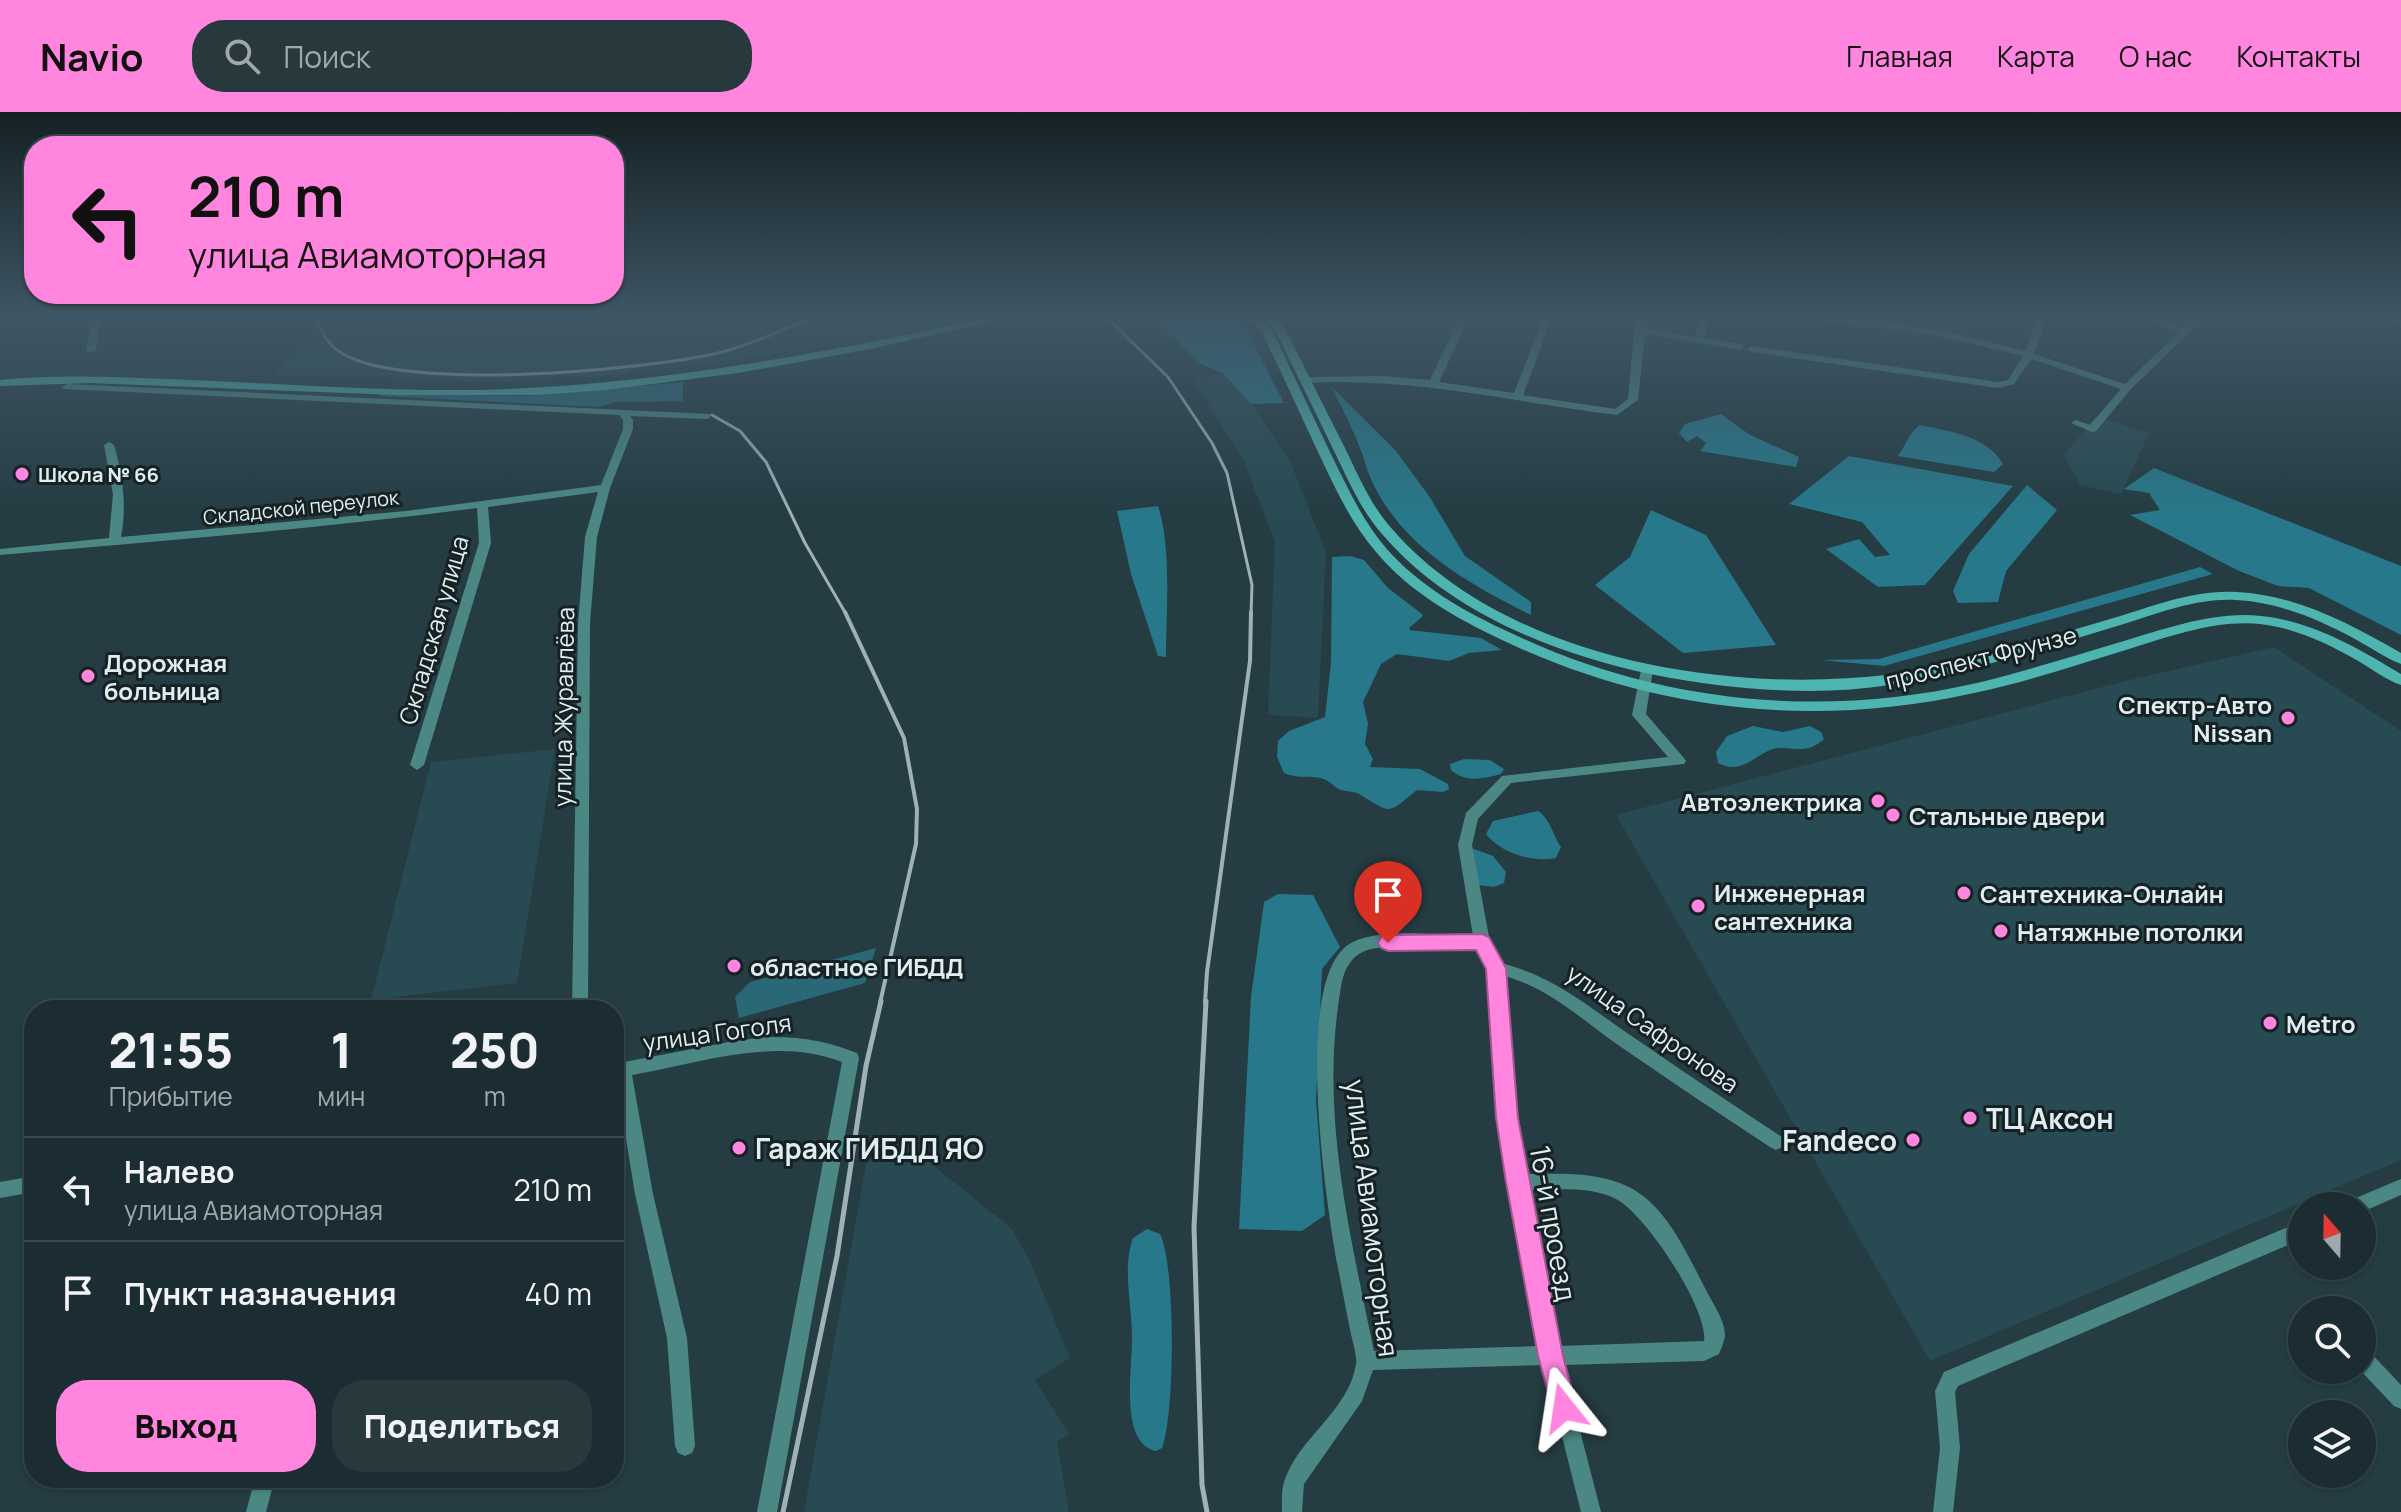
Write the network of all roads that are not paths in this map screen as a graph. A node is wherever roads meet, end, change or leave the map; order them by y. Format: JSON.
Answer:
{"nodes":[{"id":1,"x":192,"y":383,"type":"edge"},
{"id":2,"x":261,"y":383,"type":"edge"},
{"id":3,"x":549,"y":383,"type":"edge"},
{"id":4,"x":641,"y":383,"type":"edge"},
{"id":5,"x":1292,"y":383,"type":"edge"},
{"id":6,"x":1308,"y":383,"type":"edge"},
{"id":7,"x":1424,"y":383,"type":"edge"},
{"id":8,"x":1523,"y":383,"type":"edge"},
{"id":9,"x":1634,"y":383,"type":"edge"},
{"id":10,"x":2113,"y":383,"type":"edge"},
{"id":11,"x":2132,"y":383,"type":"edge"},
{"id":12,"x":1433,"y":384,"type":"joint"},
{"id":13,"x":67,"y":387,"type":"dead end"},
{"id":14,"x":2127,"y":388,"type":"junction"},
{"id":15,"x":366,"y":391,"type":"junction"},
{"id":16,"x":1517,"y":398,"type":"junction"},
{"id":17,"x":623,"y":414,"type":"junction"},
{"id":18,"x":706,"y":416,"type":"dead end"},
{"id":19,"x":2076,"y":423,"type":"dead end"},
{"id":20,"x":109,"y":445,"type":"dead end"},
{"id":21,"x":605,"y":488,"type":"junction"},
{"id":22,"x":482,"y":505,"type":"junction"},
{"id":23,"x":114,"y":543,"type":"junction"},
{"id":24,"x":0,"y":552,"type":"edge"},
{"id":25,"x":2401,"y":659,"type":"edge"},
{"id":26,"x":1647,"y":670,"type":"junction"},
{"id":27,"x":2401,"y":680,"type":"edge"},
{"id":28,"x":1645,"y":689,"type":"junction"},
{"id":29,"x":417,"y":765,"type":"dead end"},
{"id":30,"x":1482,"y":942,"type":"junction"},
{"id":31,"x":1496,"y":968,"type":"junction"},
{"id":32,"x":580,"y":1000,"type":"edge"},
{"id":33,"x":624,"y":1069,"type":"edge"},
{"id":34,"x":624,"y":1099,"type":"edge"},
{"id":35,"x":1776,"y":1142,"type":"dead end"},
{"id":36,"x":1517,"y":1182,"type":"junction"},
{"id":37,"x":24,"y":1186,"type":"edge"},
{"id":38,"x":2401,"y":1187,"type":"edge"},
{"id":39,"x":0,"y":1190,"type":"edge"},
{"id":40,"x":2376,"y":1198,"type":"edge"},
{"id":41,"x":2288,"y":1236,"type":"edge"},
{"id":42,"x":1551,"y":1356,"type":"junction"},
{"id":43,"x":1366,"y":1361,"type":"junction"},
{"id":44,"x":2376,"y":1373,"type":"edge"},
{"id":45,"x":2401,"y":1399,"type":"edge"},
{"id":46,"x":685,"y":1446,"type":"dead end"},
{"id":47,"x":262,"y":1488,"type":"edge"},
{"id":48,"x":256,"y":1512,"type":"edge"},
{"id":49,"x":767,"y":1512,"type":"edge"},
{"id":50,"x":1292,"y":1512,"type":"edge"},
{"id":51,"x":1591,"y":1512,"type":"edge"},
{"id":52,"x":1943,"y":1512,"type":"edge"}],
"edges":[{"from":1,"to":15,"type":"main road"},
{"from":2,"to":15,"type":"main road"},
{"from":3,"to":15,"type":"main road"},
{"from":4,"to":15,"type":"main road"},
{"from":5,"to":28,"type":"main road","name":"проспект Фрунзе"},
{"from":6,"to":26,"type":"main road","name":"проспект Фрунзе"},
{"from":7,"to":12,"type":"street"},
{"from":8,"to":16,"type":"street"},
{"from":9,"to":16,"type":"street"},
{"from":10,"to":14,"type":"street"},
{"from":11,"to":14,"type":"street"},
{"from":12,"to":16,"type":"street"},
{"from":13,"to":15,"type":"street"},
{"from":14,"to":19,"type":"street"},
{"from":15,"to":17,"type":"street"},
{"from":17,"to":18,"type":"street"},
{"from":17,"to":21,"type":"street","name":"улица Журавлёва"},
{"from":20,"to":23,"type":"street"},
{"from":21,"to":22,"type":"street","name":"Складской переулок"},
{"from":21,"to":32,"type":"street","name":"улица Журавлёва"},
{"from":22,"to":23,"type":"street","name":"Складской переулок"},
{"from":22,"to":29,"type":"street","name":"Складская улица"},
{"from":23,"to":24,"type":"street","name":"Складской переулок"},
{"from":25,"to":26,"type":"main road","name":"проспект Фрунзе"},
{"from":26,"to":28,"type":"street"},
{"from":27,"to":28,"type":"main road","name":"проспект Фрунзе"},
{"from":28,"to":30,"type":"street","name":"16-й проезд"},
{"from":30,"to":31,"type":"street","name":"16-й проезд"},
{"from":30,"to":43,"type":"street","name":"улица Авиамоторная"},
{"from":31,"to":35,"type":"street","name":"улица Сафронова"},
{"from":31,"to":36,"type":"street","name":"16-й проезд"},
{"from":33,"to":49,"type":"street","name":"улица Гоголя"},
{"from":34,"to":46,"type":"street"},
{"from":36,"to":42,"type":"street","name":"16-й проезд"},
{"from":36,"to":42,"type":"street"},
{"from":37,"to":39,"type":"street"},
{"from":38,"to":40,"type":"street"},
{"from":41,"to":52,"type":"street"},
{"from":42,"to":43,"type":"street"},
{"from":42,"to":51,"type":"street","name":"16-й проезд"},
{"from":43,"to":50,"type":"street","name":"улица Авиамоторная"},
{"from":44,"to":45,"type":"street"},
{"from":47,"to":48,"type":"street"}]}
